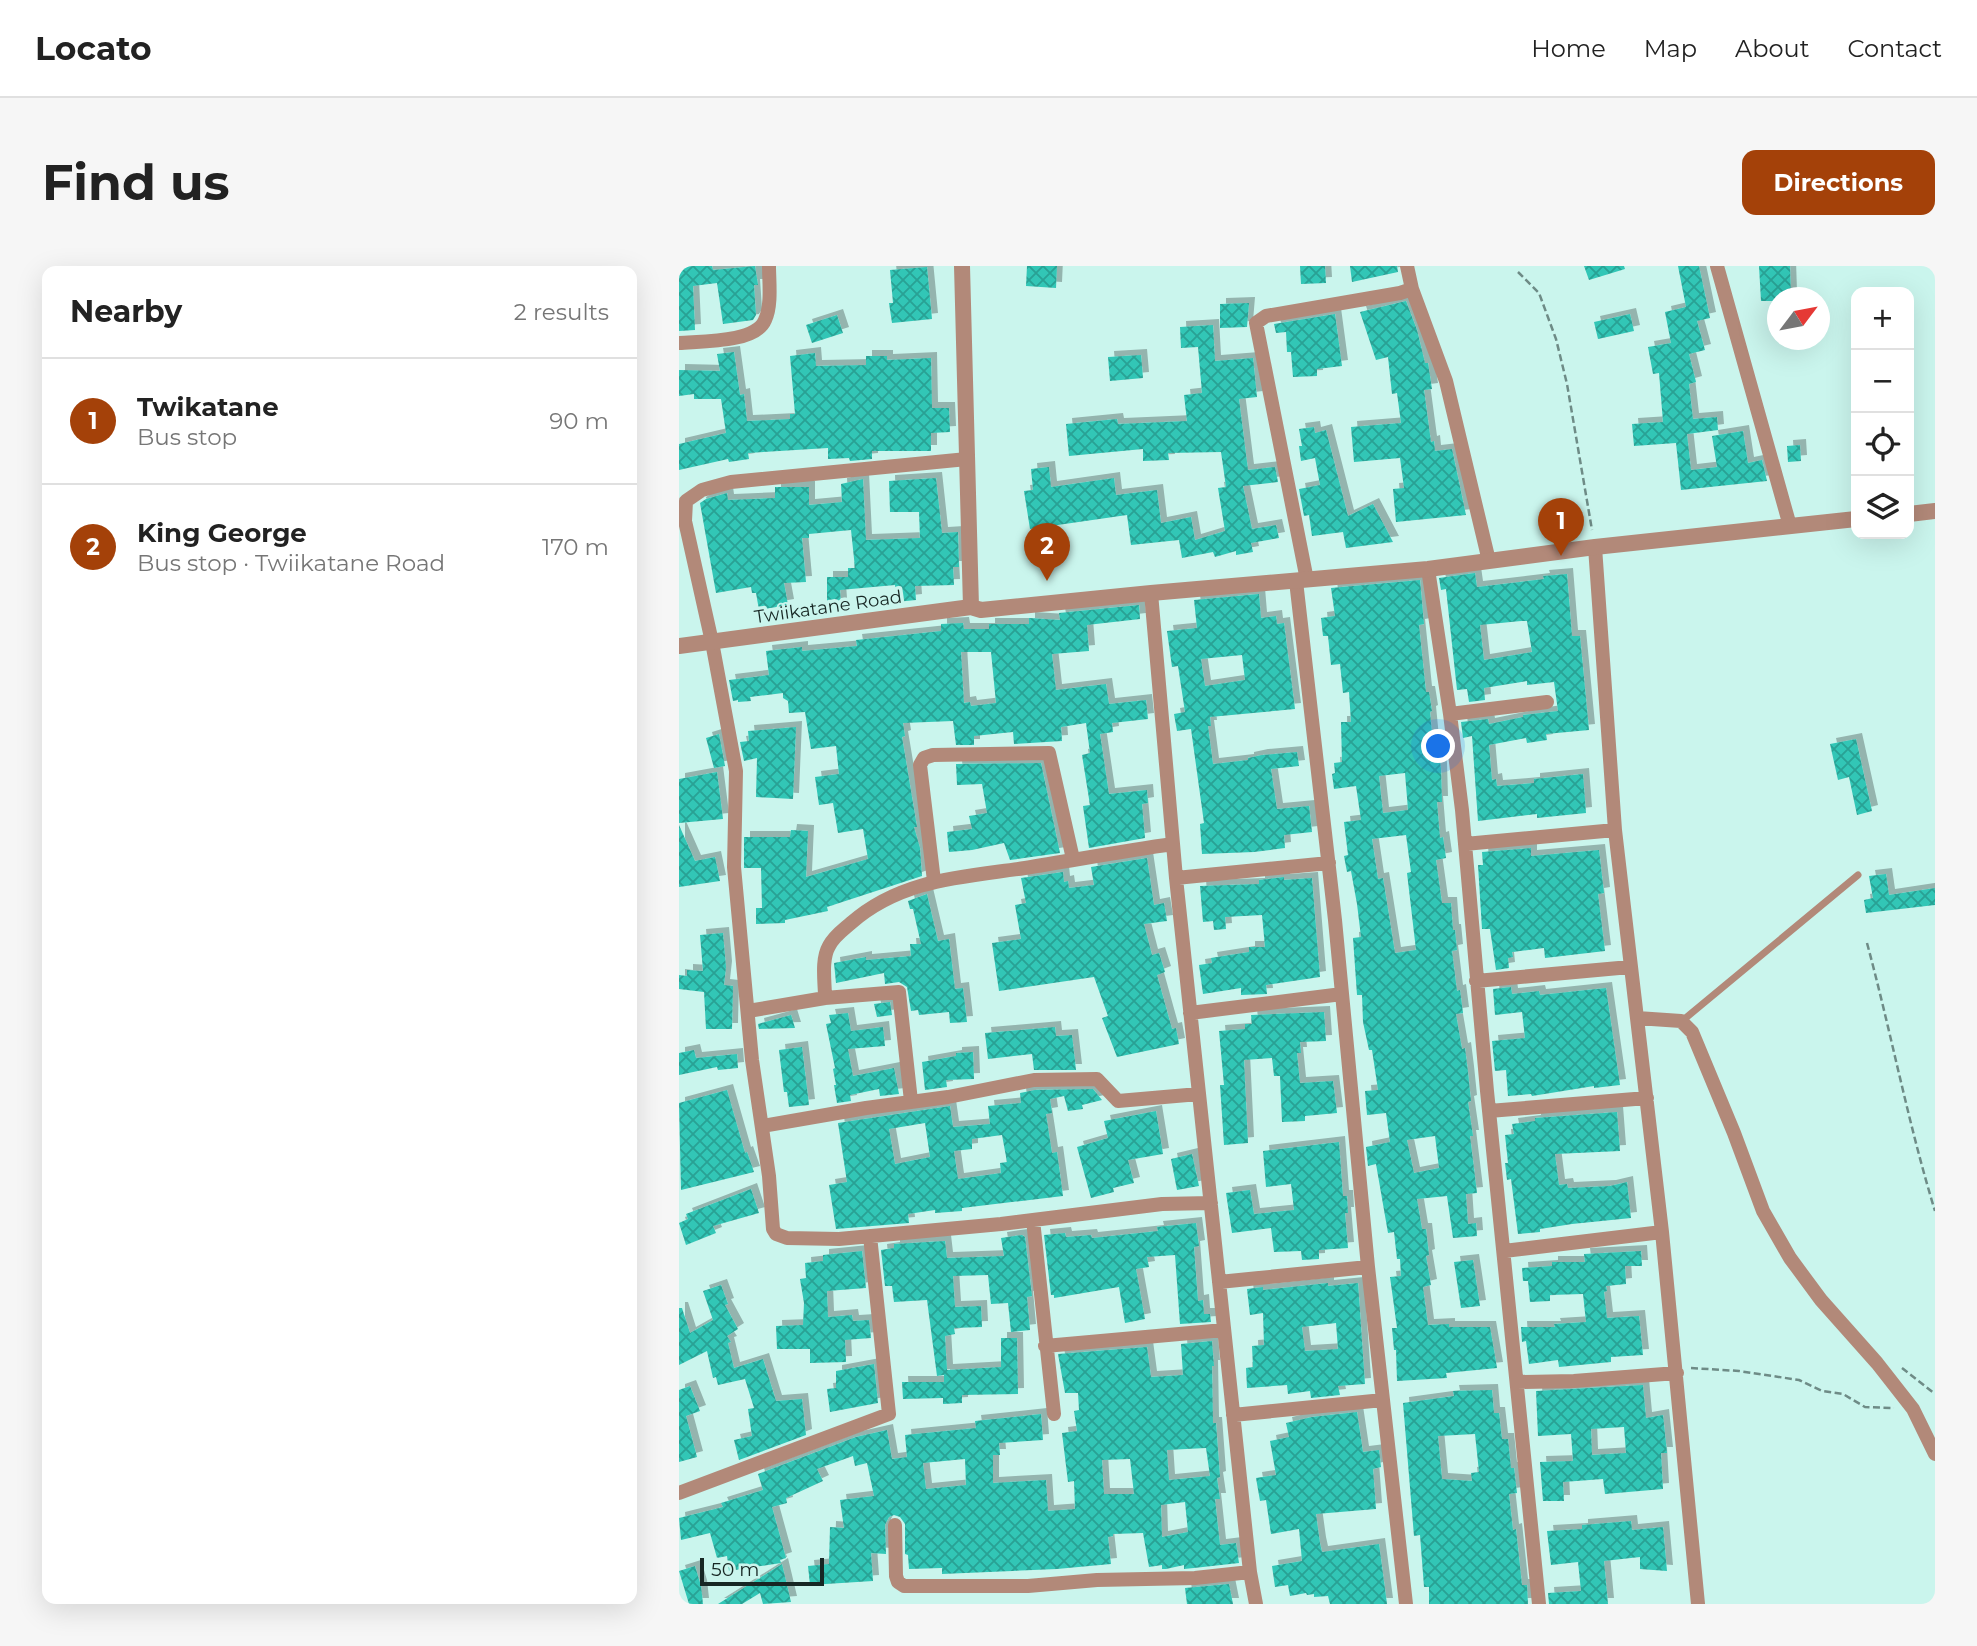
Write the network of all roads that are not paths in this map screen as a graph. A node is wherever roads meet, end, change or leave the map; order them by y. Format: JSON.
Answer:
{"nodes":[{"id":1,"x":769,"y":266,"type":"edge"},
{"id":2,"x":962,"y":266,"type":"edge"},
{"id":3,"x":1407,"y":266,"type":"edge"},
{"id":4,"x":1717,"y":266,"type":"edge"},
{"id":5,"x":1412,"y":289,"type":"junction"},
{"id":6,"x":679,"y":343,"type":"edge"},
{"id":7,"x":967,"y":458,"type":"junction"},
{"id":8,"x":1935,"y":511,"type":"edge"},
{"id":9,"x":1914,"y":513,"type":"edge"},
{"id":10,"x":1851,"y":520,"type":"edge"},
{"id":11,"x":1790,"y":526,"type":"junction"},
{"id":12,"x":1595,"y":547,"type":"junction"},
{"id":13,"x":1489,"y":561,"type":"junction"},
{"id":14,"x":1428,"y":569,"type":"junction"},
{"id":15,"x":1301,"y":581,"type":"junction"},
{"id":16,"x":1151,"y":593,"type":"junction"},
{"id":17,"x":976,"y":609,"type":"junction"},
{"id":18,"x":712,"y":642,"type":"junction"},
{"id":19,"x":679,"y":646,"type":"edge"},
{"id":20,"x":1547,"y":702,"type":"dead end"},
{"id":21,"x":1450,"y":714,"type":"junction"},
{"id":22,"x":1615,"y":830,"type":"junction"},
{"id":23,"x":1173,"y":844,"type":"junction"},
{"id":24,"x":1465,"y":844,"type":"junction"},
{"id":25,"x":1073,"y":859,"type":"junction"},
{"id":26,"x":1329,"y":863,"type":"junction"},
{"id":27,"x":1858,"y":875,"type":"dead end"},
{"id":28,"x":1176,"y":878,"type":"junction"},
{"id":29,"x":934,"y":881,"type":"junction"},
{"id":30,"x":1630,"y":967,"type":"junction"},
{"id":31,"x":1476,"y":981,"type":"junction"},
{"id":32,"x":1342,"y":994,"type":"junction"},
{"id":33,"x":825,"y":998,"type":"junction"},
{"id":34,"x":748,"y":1011,"type":"junction"},
{"id":35,"x":1190,"y":1013,"type":"junction"},
{"id":36,"x":1637,"y":1018,"type":"junction"},
{"id":37,"x":1681,"y":1021,"type":"junction"},
{"id":38,"x":1199,"y":1094,"type":"junction"},
{"id":39,"x":1647,"y":1098,"type":"junction"},
{"id":40,"x":911,"y":1101,"type":"junction"},
{"id":41,"x":1489,"y":1111,"type":"junction"},
{"id":42,"x":762,"y":1126,"type":"junction"},
{"id":43,"x":1211,"y":1203,"type":"junction"},
{"id":44,"x":1033,"y":1220,"type":"junction"},
{"id":45,"x":1663,"y":1232,"type":"junction"},
{"id":46,"x":870,"y":1236,"type":"junction"},
{"id":47,"x":1504,"y":1251,"type":"junction"},
{"id":48,"x":1368,"y":1267,"type":"junction"},
{"id":49,"x":1219,"y":1282,"type":"junction"},
{"id":50,"x":1224,"y":1330,"type":"junction"},
{"id":51,"x":1045,"y":1346,"type":"junction"},
{"id":52,"x":1677,"y":1370,"type":"junction"},
{"id":53,"x":1518,"y":1382,"type":"junction"},
{"id":54,"x":1383,"y":1400,"type":"junction"},
{"id":55,"x":1054,"y":1414,"type":"dead end"},
{"id":56,"x":1233,"y":1415,"type":"junction"},
{"id":57,"x":1935,"y":1454,"type":"edge"},
{"id":58,"x":679,"y":1493,"type":"edge"},
{"id":59,"x":895,"y":1525,"type":"dead end"},
{"id":60,"x":1250,"y":1572,"type":"junction"},
{"id":61,"x":1256,"y":1604,"type":"edge"},
{"id":62,"x":1406,"y":1604,"type":"edge"},
{"id":63,"x":1539,"y":1604,"type":"edge"},
{"id":64,"x":1697,"y":1604,"type":"edge"}],
"edges":[{"from":1,"to":6,"type":"street"},
{"from":2,"to":7,"type":"street"},
{"from":3,"to":5,"type":"street"},
{"from":4,"to":11,"type":"street"},
{"from":5,"to":13,"type":"street"},
{"from":5,"to":15,"type":"street"},
{"from":7,"to":17,"type":"street"},
{"from":7,"to":18,"type":"street"},
{"from":8,"to":9,"type":"street"},
{"from":10,"to":11,"type":"street","name":"Twiikatane Road"},
{"from":11,"to":12,"type":"street","name":"Twiikatane Road"},
{"from":12,"to":13,"type":"street","name":"Twiikatane Road"},
{"from":12,"to":22,"type":"street"},
{"from":13,"to":14,"type":"street","name":"Twiikatane Road"},
{"from":14,"to":15,"type":"street","name":"Twiikatane Road"},
{"from":14,"to":21,"type":"street"},
{"from":15,"to":16,"type":"street","name":"Twiikatane Road"},
{"from":15,"to":26,"type":"street"},
{"from":16,"to":17,"type":"street","name":"Twiikatane Road"},
{"from":16,"to":23,"type":"street"},
{"from":17,"to":18,"type":"street","name":"Twiikatane Road"},
{"from":18,"to":19,"type":"street","name":"Twiikatane Road"},
{"from":18,"to":34,"type":"street"},
{"from":20,"to":21,"type":"street"},
{"from":21,"to":24,"type":"street"},
{"from":22,"to":24,"type":"street"},
{"from":22,"to":30,"type":"street"},
{"from":23,"to":25,"type":"street"},
{"from":23,"to":28,"type":"street"},
{"from":24,"to":31,"type":"street"},
{"from":25,"to":29,"type":"street"},
{"from":25,"to":29,"type":"street"},
{"from":26,"to":28,"type":"street"},
{"from":26,"to":32,"type":"street"},
{"from":27,"to":37,"type":"lane"},
{"from":28,"to":35,"type":"street"},
{"from":29,"to":33,"type":"street"},
{"from":30,"to":31,"type":"street"},
{"from":30,"to":36,"type":"street"},
{"from":31,"to":41,"type":"street"},
{"from":32,"to":35,"type":"street"},
{"from":32,"to":48,"type":"street"},
{"from":33,"to":34,"type":"street"},
{"from":33,"to":40,"type":"street"},
{"from":34,"to":42,"type":"street"},
{"from":35,"to":38,"type":"street"},
{"from":36,"to":37,"type":"street"},
{"from":36,"to":39,"type":"street"},
{"from":37,"to":57,"type":"street"},
{"from":38,"to":40,"type":"street"},
{"from":38,"to":43,"type":"street"},
{"from":39,"to":41,"type":"street"},
{"from":39,"to":45,"type":"street"},
{"from":40,"to":42,"type":"street"},
{"from":41,"to":47,"type":"street"},
{"from":42,"to":46,"type":"street"},
{"from":43,"to":44,"type":"street"},
{"from":43,"to":49,"type":"street"},
{"from":44,"to":46,"type":"street"},
{"from":44,"to":51,"type":"street"},
{"from":45,"to":47,"type":"street"},
{"from":45,"to":52,"type":"street"},
{"from":46,"to":58,"type":"street"},
{"from":47,"to":53,"type":"street"},
{"from":48,"to":49,"type":"street"},
{"from":48,"to":54,"type":"street"},
{"from":49,"to":50,"type":"street"},
{"from":50,"to":51,"type":"street"},
{"from":50,"to":56,"type":"street"},
{"from":51,"to":55,"type":"street"},
{"from":52,"to":53,"type":"street"},
{"from":52,"to":64,"type":"street"},
{"from":53,"to":63,"type":"street"},
{"from":54,"to":56,"type":"street"},
{"from":54,"to":62,"type":"street"},
{"from":56,"to":60,"type":"street"},
{"from":59,"to":60,"type":"street"},
{"from":60,"to":61,"type":"street"}]}
